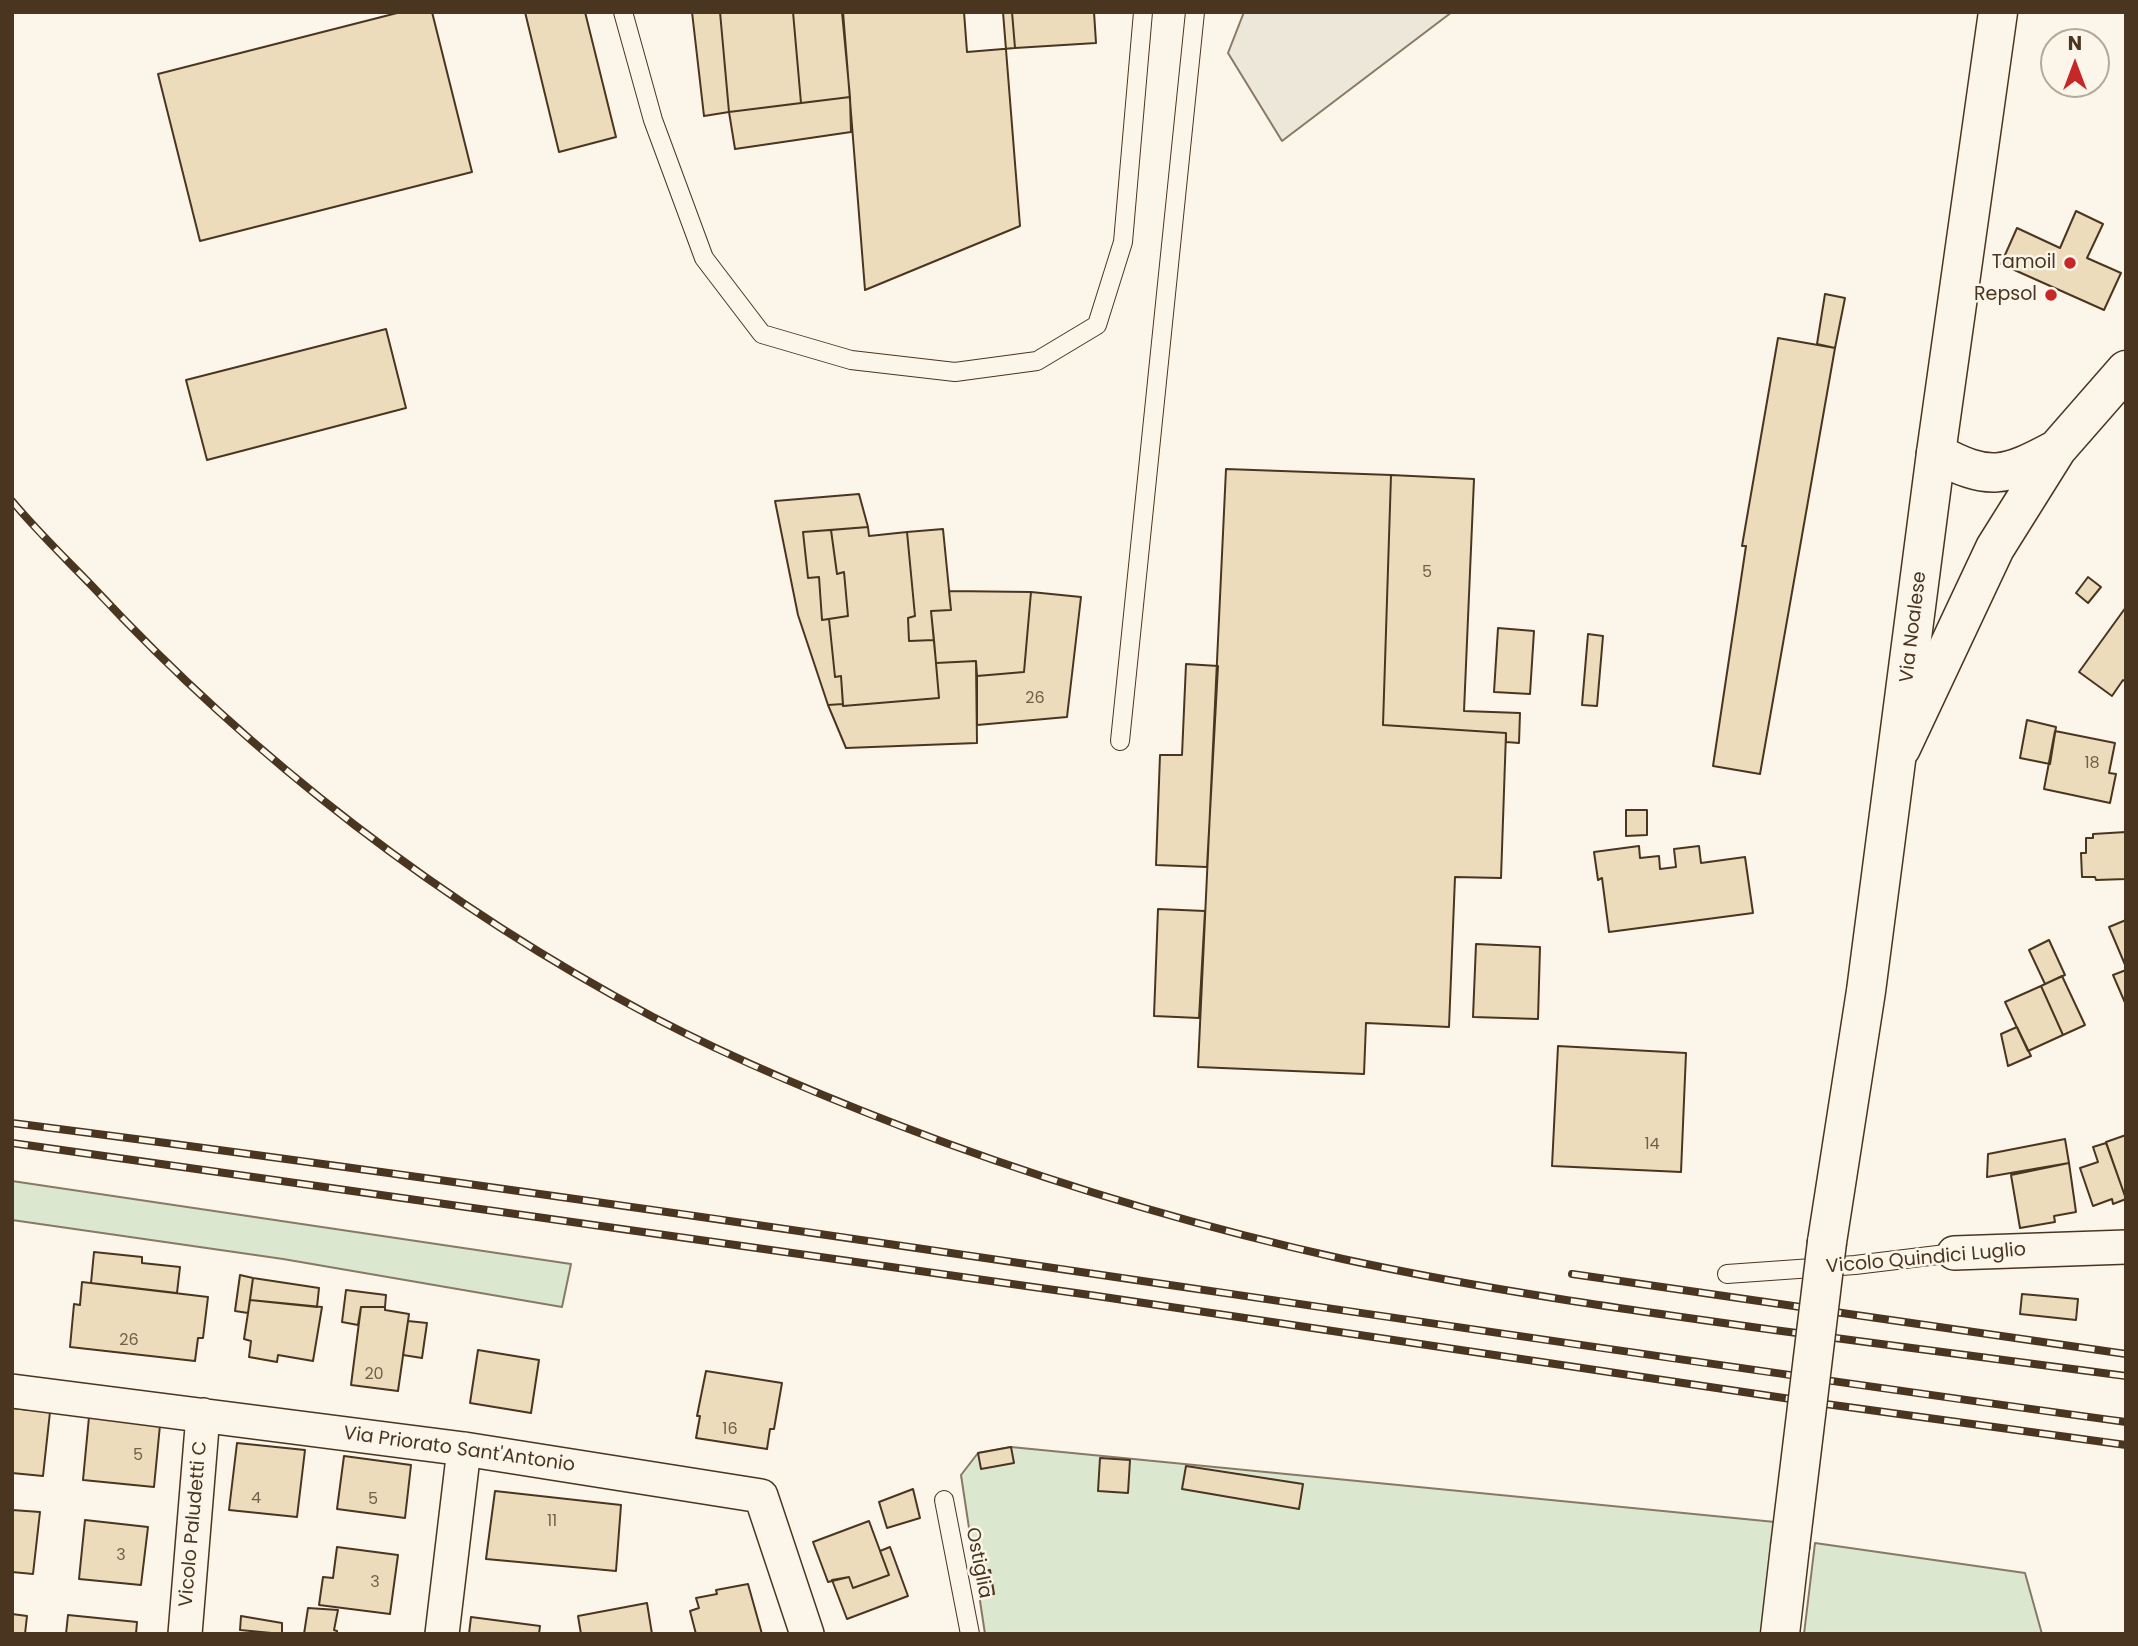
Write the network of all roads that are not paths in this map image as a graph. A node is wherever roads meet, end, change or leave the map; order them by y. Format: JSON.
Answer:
{"nodes":[{"id":1,"x":623,"y":12,"type":"edge"},
{"id":2,"x":1143,"y":12,"type":"edge"},
{"id":3,"x":1195,"y":12,"type":"edge"},
{"id":4,"x":1998,"y":12,"type":"edge"},
{"id":5,"x":2126,"y":370,"type":"edge"},
{"id":6,"x":2057,"y":449,"type":"junction"},
{"id":7,"x":1936,"y":453,"type":"junction"},
{"id":8,"x":1119,"y":741,"type":"dead end"},
{"id":9,"x":1897,"y":756,"type":"junction"},
{"id":10,"x":2126,"y":1247,"type":"edge"},
{"id":11,"x":1954,"y":1253,"type":"joint"},
{"id":12,"x":1727,"y":1274,"type":"dead end"},
{"id":13,"x":12,"y":1391,"type":"edge"},
{"id":14,"x":203,"y":1415,"type":"junction"},
{"id":15,"x":464,"y":1449,"type":"junction"},
{"id":16,"x":944,"y":1500,"type":"dead end"},
{"id":17,"x":185,"y":1634,"type":"edge"},
{"id":18,"x":442,"y":1634,"type":"edge"},
{"id":19,"x":807,"y":1634,"type":"edge"},
{"id":20,"x":970,"y":1634,"type":"edge"},
{"id":21,"x":1780,"y":1634,"type":"edge"}],
"edges":[{"from":1,"to":2,"type":"lane"},
{"from":3,"to":8,"type":"lane"},
{"from":4,"to":7,"type":"main road","name":"Via Noalese"},
{"from":5,"to":6,"type":"main road"},
{"from":6,"to":7,"type":"main road"},
{"from":6,"to":9,"type":"main road"},
{"from":7,"to":9,"type":"main road","name":"Via Noalese"},
{"from":9,"to":21,"type":"main road","name":"Via Noalese","bridge":true},
{"from":10,"to":11,"type":"street","name":"Vicolo Quindici Luglio"},
{"from":11,"to":12,"type":"lane","name":"Vicolo Quindici Luglio"},
{"from":13,"to":14,"type":"street","name":"Via Priorato Sant'Antonio"},
{"from":14,"to":15,"type":"street","name":"Via Priorato Sant'Antonio"},
{"from":14,"to":17,"type":"street","name":"Vicolo Paludetti C"},
{"from":15,"to":18,"type":"street"},
{"from":15,"to":19,"type":"street","name":"Via Priorato Sant'Antonio"},
{"from":16,"to":20,"type":"lane","name":"Ostiglia"}]}
